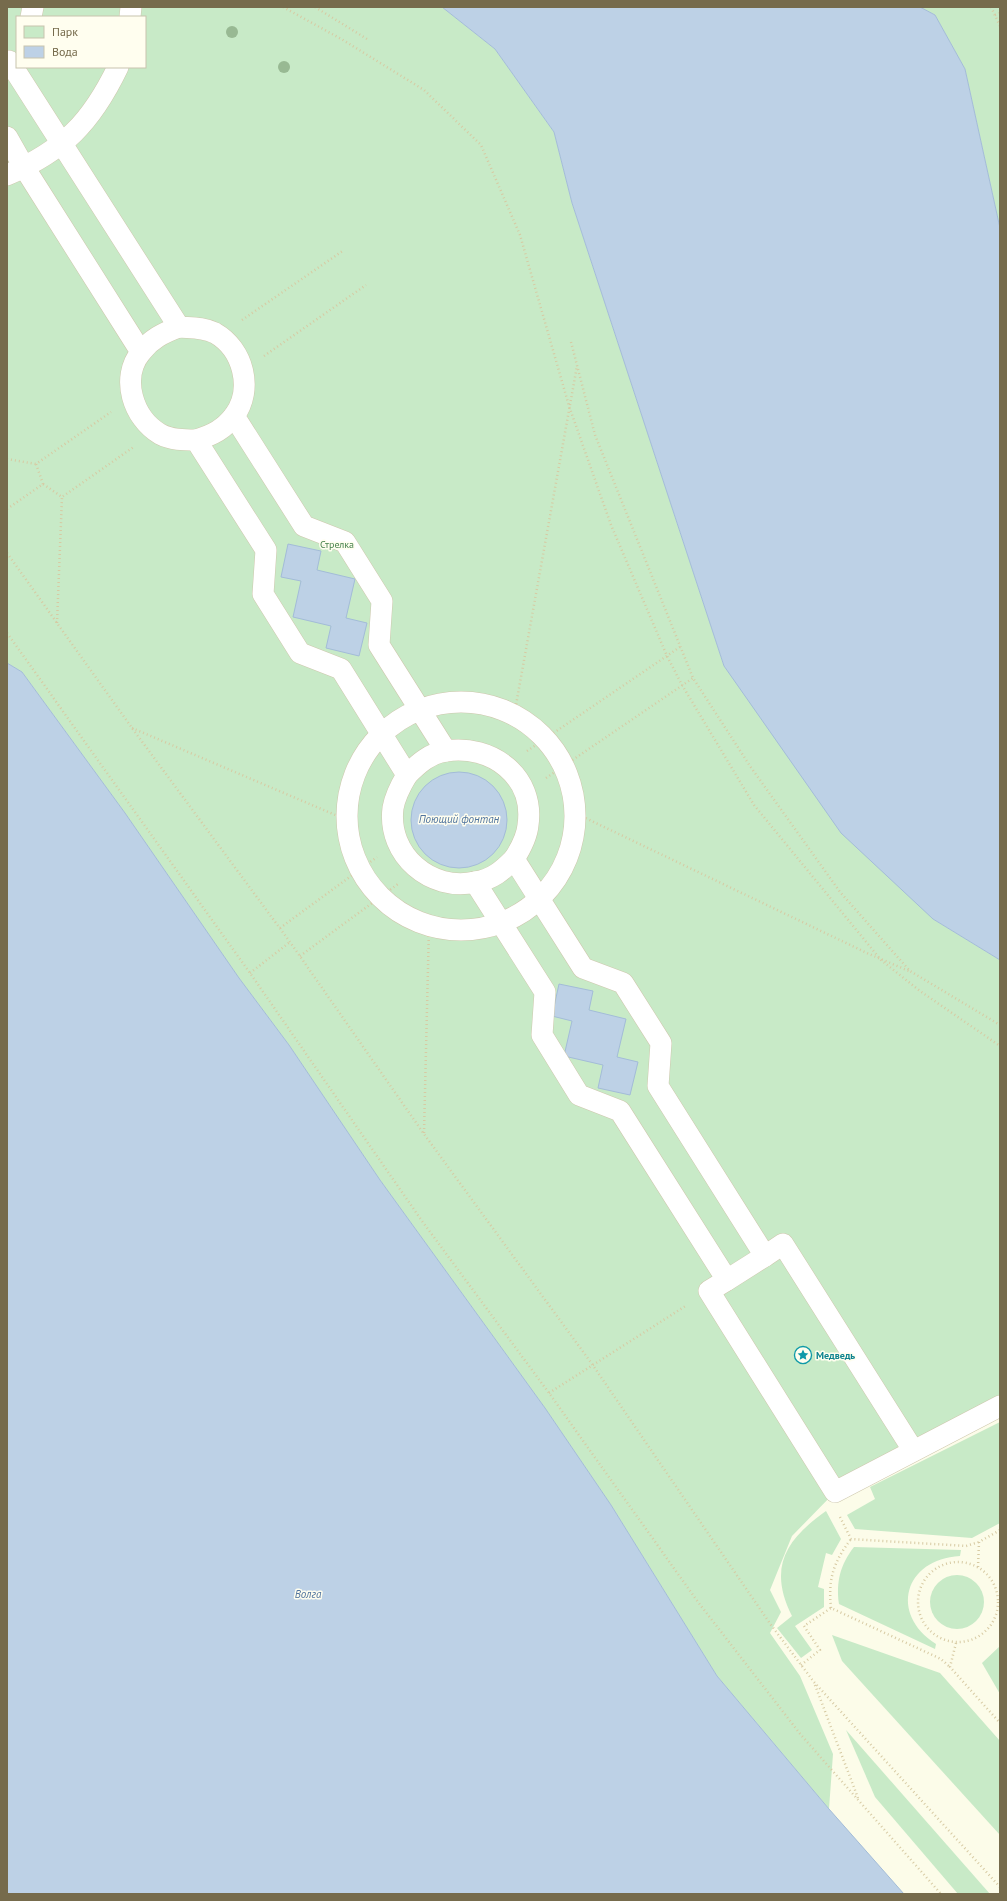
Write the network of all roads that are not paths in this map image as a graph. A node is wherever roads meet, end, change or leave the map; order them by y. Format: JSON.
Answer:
{"nodes":[{"id":1,"x":17,"y":68,"type":"edge"},
{"id":2,"x":118,"y":68,"type":"edge"},
{"id":3,"x":7,"y":137,"type":"edge"},
{"id":4,"x":63,"y":144,"type":"junction"},
{"id":5,"x":16,"y":171,"type":"edge"},
{"id":6,"x":179,"y":327,"type":"junction"},
{"id":7,"x":141,"y":352,"type":"junction"},
{"id":8,"x":234,"y":416,"type":"junction"},
{"id":9,"x":196,"y":440,"type":"junction"},
{"id":10,"x":420,"y":710,"type":"junction"},
{"id":11,"x":382,"y":734,"type":"junction"},
{"id":12,"x":446,"y":751,"type":"junction"},
{"id":13,"x":408,"y":774,"type":"junction"},
{"id":14,"x":514,"y":858,"type":"junction"},
{"id":15,"x":476,"y":882,"type":"junction"},
{"id":16,"x":540,"y":899,"type":"junction"},
{"id":17,"x":501,"y":923,"type":"junction"},
{"id":18,"x":765,"y":1256,"type":"junction"},
{"id":19,"x":727,"y":1280,"type":"junction"},
{"id":20,"x":1000,"y":1406,"type":"edge"},
{"id":21,"x":913,"y":1450,"type":"junction"}],
"edges":[{"from":1,"to":4,"type":"street"},
{"from":2,"to":4,"type":"street"},
{"from":3,"to":5,"type":"street"},
{"from":4,"to":5,"type":"street"},
{"from":4,"to":6,"type":"street"},
{"from":5,"to":7,"type":"street"},
{"from":6,"to":7,"type":"street"},
{"from":6,"to":8,"type":"street"},
{"from":7,"to":9,"type":"street"},
{"from":8,"to":9,"type":"street"},
{"from":8,"to":10,"type":"street"},
{"from":9,"to":11,"type":"street"},
{"from":10,"to":11,"type":"street"},
{"from":10,"to":12,"type":"street"},
{"from":10,"to":16,"type":"street"},
{"from":11,"to":13,"type":"street"},
{"from":11,"to":17,"type":"street"},
{"from":12,"to":13,"type":"street"},
{"from":12,"to":14,"type":"street"},
{"from":13,"to":15,"type":"street"},
{"from":14,"to":15,"type":"street"},
{"from":14,"to":16,"type":"street"},
{"from":15,"to":17,"type":"street"},
{"from":16,"to":17,"type":"street"},
{"from":16,"to":18,"type":"street"},
{"from":17,"to":19,"type":"street"},
{"from":18,"to":19,"type":"street"},
{"from":18,"to":21,"type":"street"},
{"from":19,"to":21,"type":"street"},
{"from":20,"to":21,"type":"street"}]}
